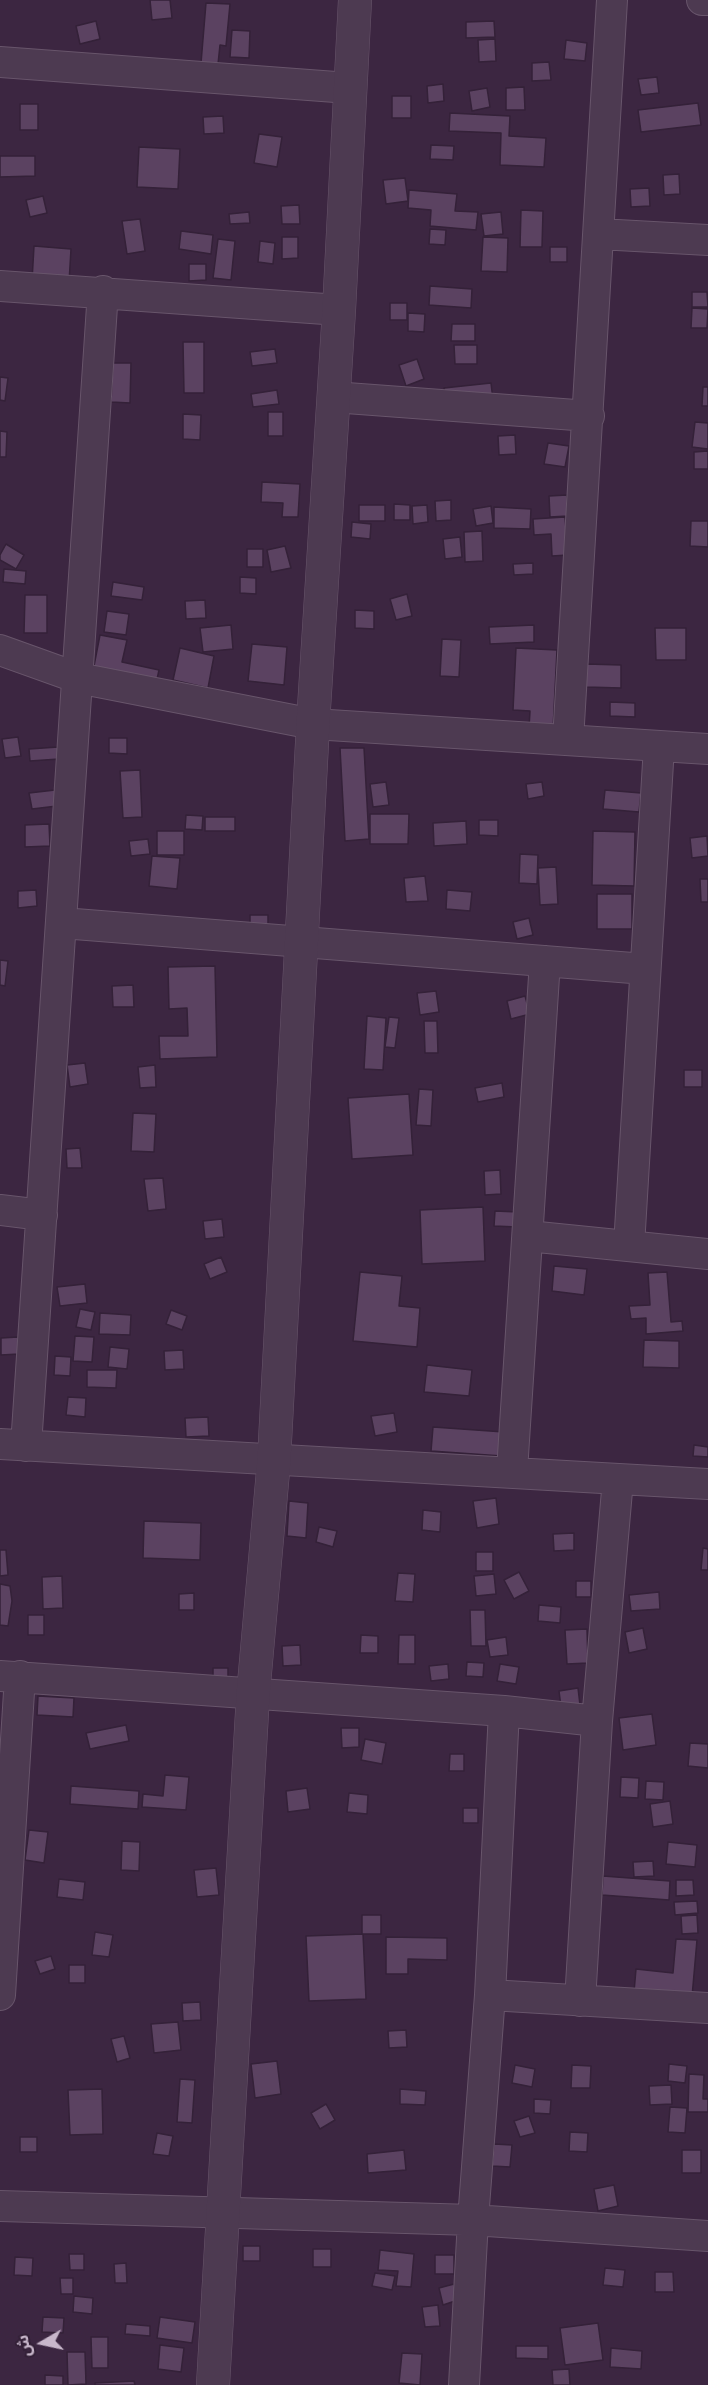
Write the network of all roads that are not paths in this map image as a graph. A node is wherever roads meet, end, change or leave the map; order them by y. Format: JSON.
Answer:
{"nodes":[{"id":1,"x":356,"y":0,"type":"edge"},
{"id":2,"x":612,"y":0,"type":"edge"},
{"id":3,"x":702,"y":0,"type":"edge"},
{"id":4,"x":708,"y":0,"type":"edge"},
{"id":5,"x":0,"y":62,"type":"edge"},
{"id":6,"x":349,"y":88,"type":"junction"},
{"id":7,"x":599,"y":234,"type":"junction"},
{"id":8,"x":708,"y":240,"type":"edge"},
{"id":9,"x":0,"y":286,"type":"edge"},
{"id":10,"x":103,"y":291,"type":"junction"},
{"id":11,"x":339,"y":310,"type":"junction"},
{"id":12,"x":333,"y":397,"type":"junction"},
{"id":13,"x":589,"y":416,"type":"junction"},
{"id":14,"x":0,"y":650,"type":"edge"},
{"id":15,"x":78,"y":678,"type":"junction"},
{"id":16,"x":313,"y":724,"type":"junction"},
{"id":17,"x":568,"y":740,"type":"junction"},
{"id":18,"x":659,"y":746,"type":"junction"},
{"id":19,"x":708,"y":749,"type":"edge"},
{"id":20,"x":62,"y":923,"type":"junction"},
{"id":21,"x":302,"y":943,"type":"junction"},
{"id":22,"x":544,"y":962,"type":"junction"},
{"id":23,"x":645,"y":969,"type":"junction"},
{"id":24,"x":0,"y":1210,"type":"edge"},
{"id":25,"x":42,"y":1215,"type":"junction"},
{"id":26,"x":528,"y":1236,"type":"junction"},
{"id":27,"x":629,"y":1246,"type":"junction"},
{"id":28,"x":708,"y":1254,"type":"edge"},
{"id":29,"x":13,"y":1445,"type":"edge"},
{"id":30,"x":274,"y":1460,"type":"junction"},
{"id":31,"x":512,"y":1472,"type":"junction"},
{"id":32,"x":618,"y":1479,"type":"junction"},
{"id":33,"x":708,"y":1484,"type":"edge"},
{"id":34,"x":10,"y":1676,"type":"edge"},
{"id":35,"x":253,"y":1695,"type":"junction"},
{"id":36,"x":504,"y":1711,"type":"junction"},
{"id":37,"x":597,"y":1721,"type":"junction"},
{"id":38,"x":1,"y":1964,"type":"edge"},
{"id":39,"x":0,"y":1995,"type":"edge"},
{"id":40,"x":490,"y":1995,"type":"junction"},
{"id":41,"x":580,"y":2001,"type":"junction"},
{"id":42,"x":708,"y":2008,"type":"edge"},
{"id":43,"x":0,"y":2206,"type":"edge"},
{"id":44,"x":223,"y":2214,"type":"junction"},
{"id":45,"x":473,"y":2220,"type":"junction"},
{"id":46,"x":708,"y":2236,"type":"edge"},
{"id":47,"x":213,"y":2385,"type":"edge"},
{"id":48,"x":464,"y":2385,"type":"edge"}],
"edges":[{"from":1,"to":6,"type":"street"},
{"from":2,"to":7,"type":"street"},
{"from":3,"to":4,"type":"street"},
{"from":5,"to":6,"type":"street"},
{"from":6,"to":11,"type":"street"},
{"from":7,"to":8,"type":"street"},
{"from":7,"to":13,"type":"street"},
{"from":9,"to":10,"type":"street"},
{"from":10,"to":11,"type":"street"},
{"from":10,"to":15,"type":"street"},
{"from":11,"to":12,"type":"street"},
{"from":12,"to":13,"type":"street"},
{"from":12,"to":16,"type":"street"},
{"from":13,"to":17,"type":"street"},
{"from":14,"to":15,"type":"street"},
{"from":15,"to":16,"type":"street"},
{"from":15,"to":20,"type":"street"},
{"from":16,"to":17,"type":"street"},
{"from":16,"to":21,"type":"street"},
{"from":17,"to":18,"type":"street"},
{"from":18,"to":19,"type":"street"},
{"from":18,"to":23,"type":"street"},
{"from":20,"to":21,"type":"street"},
{"from":20,"to":25,"type":"street"},
{"from":21,"to":22,"type":"street"},
{"from":21,"to":30,"type":"street"},
{"from":22,"to":23,"type":"street"},
{"from":22,"to":26,"type":"street"},
{"from":23,"to":27,"type":"street"},
{"from":24,"to":25,"type":"street"},
{"from":25,"to":29,"type":"street"},
{"from":26,"to":27,"type":"street"},
{"from":26,"to":31,"type":"street"},
{"from":27,"to":28,"type":"street"},
{"from":29,"to":30,"type":"street"},
{"from":30,"to":31,"type":"street"},
{"from":30,"to":35,"type":"street"},
{"from":31,"to":32,"type":"street"},
{"from":32,"to":33,"type":"street"},
{"from":32,"to":37,"type":"street"},
{"from":34,"to":35,"type":"street"},
{"from":34,"to":38,"type":"street"},
{"from":35,"to":36,"type":"street"},
{"from":35,"to":44,"type":"street"},
{"from":36,"to":37,"type":"street"},
{"from":36,"to":40,"type":"street"},
{"from":37,"to":41,"type":"street"},
{"from":38,"to":39,"type":"street"},
{"from":40,"to":41,"type":"street"},
{"from":40,"to":45,"type":"street"},
{"from":41,"to":42,"type":"street"},
{"from":43,"to":44,"type":"street"},
{"from":44,"to":45,"type":"street"},
{"from":44,"to":47,"type":"street"},
{"from":45,"to":46,"type":"street"},
{"from":45,"to":48,"type":"street"}]}
